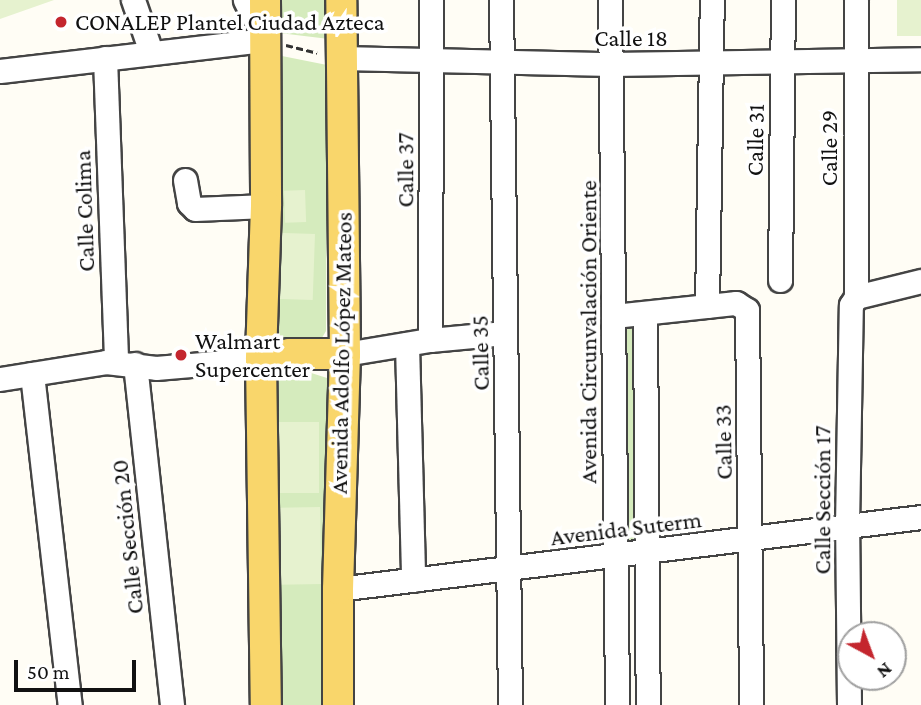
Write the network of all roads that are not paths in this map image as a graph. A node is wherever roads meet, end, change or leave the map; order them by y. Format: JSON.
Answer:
{"nodes":[{"id":1,"x":133,"y":0,"type":"edge"},
{"id":2,"x":245,"y":0,"type":"edge"},
{"id":3,"x":265,"y":0,"type":"edge"},
{"id":4,"x":341,"y":0,"type":"edge"},
{"id":5,"x":431,"y":0,"type":"edge"},
{"id":6,"x":501,"y":0,"type":"edge"},
{"id":7,"x":610,"y":0,"type":"edge"},
{"id":8,"x":712,"y":0,"type":"edge"},
{"id":9,"x":783,"y":0,"type":"edge"},
{"id":10,"x":856,"y":0,"type":"edge"},
{"id":11,"x":265,"y":40,"type":"junction"},
{"id":12,"x":151,"y":52,"type":"junction"},
{"id":13,"x":105,"y":58,"type":"junction"},
{"id":14,"x":341,"y":58,"type":"junction"},
{"id":15,"x":921,"y":58,"type":"edge"},
{"id":16,"x":431,"y":61,"type":"junction"},
{"id":17,"x":855,"y":61,"type":"junction"},
{"id":18,"x":500,"y":62,"type":"junction"},
{"id":19,"x":783,"y":62,"type":"junction"},
{"id":20,"x":611,"y":64,"type":"junction"},
{"id":21,"x":711,"y":64,"type":"junction"},
{"id":22,"x":0,"y":71,"type":"edge"},
{"id":23,"x":185,"y":180,"type":"dead end"},
{"id":24,"x":266,"y":206,"type":"junction"},
{"id":25,"x":780,"y":280,"type":"dead end"},
{"id":26,"x":921,"y":281,"type":"edge"},
{"id":27,"x":856,"y":297,"type":"junction"},
{"id":28,"x":707,"y":306,"type":"junction"},
{"id":29,"x":645,"y":313,"type":"junction"},
{"id":30,"x":614,"y":316,"type":"junction"},
{"id":31,"x":505,"y":333,"type":"junction"},
{"id":32,"x":430,"y":340,"type":"junction"},
{"id":33,"x":407,"y":344,"type":"junction"},
{"id":34,"x":345,"y":354,"type":"junction"},
{"id":35,"x":261,"y":359,"type":"junction"},
{"id":36,"x":125,"y":363,"type":"junction"},
{"id":37,"x":32,"y":374,"type":"junction"},
{"id":38,"x":0,"y":379,"type":"edge"},
{"id":39,"x":921,"y":517,"type":"edge"},
{"id":40,"x":847,"y":526,"type":"junction"},
{"id":41,"x":750,"y":538,"type":"junction"},
{"id":42,"x":645,"y":552,"type":"junction"},
{"id":43,"x":616,"y":555,"type":"junction"},
{"id":44,"x":511,"y":569,"type":"junction"},
{"id":45,"x":412,"y":580,"type":"junction"},
{"id":46,"x":338,"y":589,"type":"junction"},
{"id":47,"x":70,"y":705,"type":"edge"},
{"id":48,"x":172,"y":705,"type":"edge"},
{"id":49,"x":266,"y":705,"type":"edge"},
{"id":50,"x":338,"y":705,"type":"edge"},
{"id":51,"x":510,"y":705,"type":"edge"},
{"id":52,"x":617,"y":705,"type":"edge"},
{"id":53,"x":648,"y":705,"type":"edge"},
{"id":54,"x":751,"y":705,"type":"edge"},
{"id":55,"x":849,"y":705,"type":"edge"}],
"edges":[{"from":1,"to":12,"type":"street"},
{"from":2,"to":11,"type":"street"},
{"from":3,"to":11,"type":"main road"},
{"from":4,"to":14,"type":"main road","name":"Avenida Adolfo López Mateos"},
{"from":5,"to":16,"type":"street","name":"Calle 37"},
{"from":6,"to":18,"type":"street","name":"Calle 35"},
{"from":7,"to":20,"type":"street","name":"Avenida Circunvalación Oriente"},
{"from":8,"to":21,"type":"street"},
{"from":9,"to":19,"type":"street","name":"Calle 31"},
{"from":10,"to":17,"type":"street","name":"Calle 29"},
{"from":11,"to":12,"type":"street"},
{"from":11,"to":24,"type":"main road"},
{"from":12,"to":13,"type":"street"},
{"from":13,"to":22,"type":"street"},
{"from":13,"to":36,"type":"street","name":"Calle Colima"},
{"from":14,"to":16,"type":"street","name":"Calle 18"},
{"from":14,"to":34,"type":"main road","name":"Avenida Adolfo López Mateos"},
{"from":15,"to":17,"type":"street","name":"Calle 18"},
{"from":16,"to":18,"type":"street","name":"Calle 18"},
{"from":16,"to":32,"type":"street","name":"Calle 37"},
{"from":17,"to":19,"type":"street","name":"Calle 18"},
{"from":17,"to":27,"type":"street","name":"Calle 29"},
{"from":18,"to":20,"type":"street","name":"Calle 18"},
{"from":18,"to":31,"type":"street","name":"Calle 35"},
{"from":19,"to":21,"type":"street","name":"Calle 18"},
{"from":19,"to":25,"type":"street","name":"Calle 31"},
{"from":20,"to":21,"type":"street","name":"Calle 18"},
{"from":20,"to":30,"type":"street","name":"Avenida Circunvalación Oriente"},
{"from":21,"to":28,"type":"street"},
{"from":23,"to":24,"type":"street"},
{"from":24,"to":35,"type":"main road"},
{"from":26,"to":27,"type":"street"},
{"from":27,"to":40,"type":"street","name":"Calle Sección 17"},
{"from":28,"to":29,"type":"street"},
{"from":28,"to":41,"type":"street","name":"Calle 33"},
{"from":29,"to":30,"type":"street"},
{"from":29,"to":42,"type":"street"},
{"from":30,"to":43,"type":"street","name":"Avenida Circunvalación Oriente"},
{"from":31,"to":32,"type":"street"},
{"from":31,"to":44,"type":"street","name":"Calle 35"},
{"from":32,"to":33,"type":"street"},
{"from":33,"to":34,"type":"street"},
{"from":33,"to":45,"type":"street"},
{"from":34,"to":35,"type":"main road"},
{"from":34,"to":46,"type":"main road","name":"Avenida Adolfo López Mateos"},
{"from":35,"to":36,"type":"street"},
{"from":35,"to":49,"type":"main road"},
{"from":36,"to":37,"type":"street"},
{"from":36,"to":48,"type":"street","name":"Calle Sección 20"},
{"from":37,"to":38,"type":"street"},
{"from":37,"to":47,"type":"street"},
{"from":39,"to":40,"type":"street","name":"Avenida Suterm"},
{"from":40,"to":41,"type":"street","name":"Avenida Suterm"},
{"from":40,"to":55,"type":"street","name":"Calle Sección 17"},
{"from":41,"to":42,"type":"street","name":"Avenida Suterm"},
{"from":41,"to":54,"type":"street","name":"Calle 33"},
{"from":42,"to":43,"type":"street","name":"Avenida Suterm"},
{"from":42,"to":53,"type":"street"},
{"from":43,"to":44,"type":"street","name":"Avenida Suterm"},
{"from":43,"to":52,"type":"street","name":"Avenida Circunvalación Oriente"},
{"from":44,"to":45,"type":"street","name":"Avenida Suterm"},
{"from":44,"to":51,"type":"street","name":"Calle 35"},
{"from":45,"to":46,"type":"street","name":"Avenida Suterm"},
{"from":46,"to":50,"type":"main road","name":"Avenida Adolfo López Mateos"}]}
